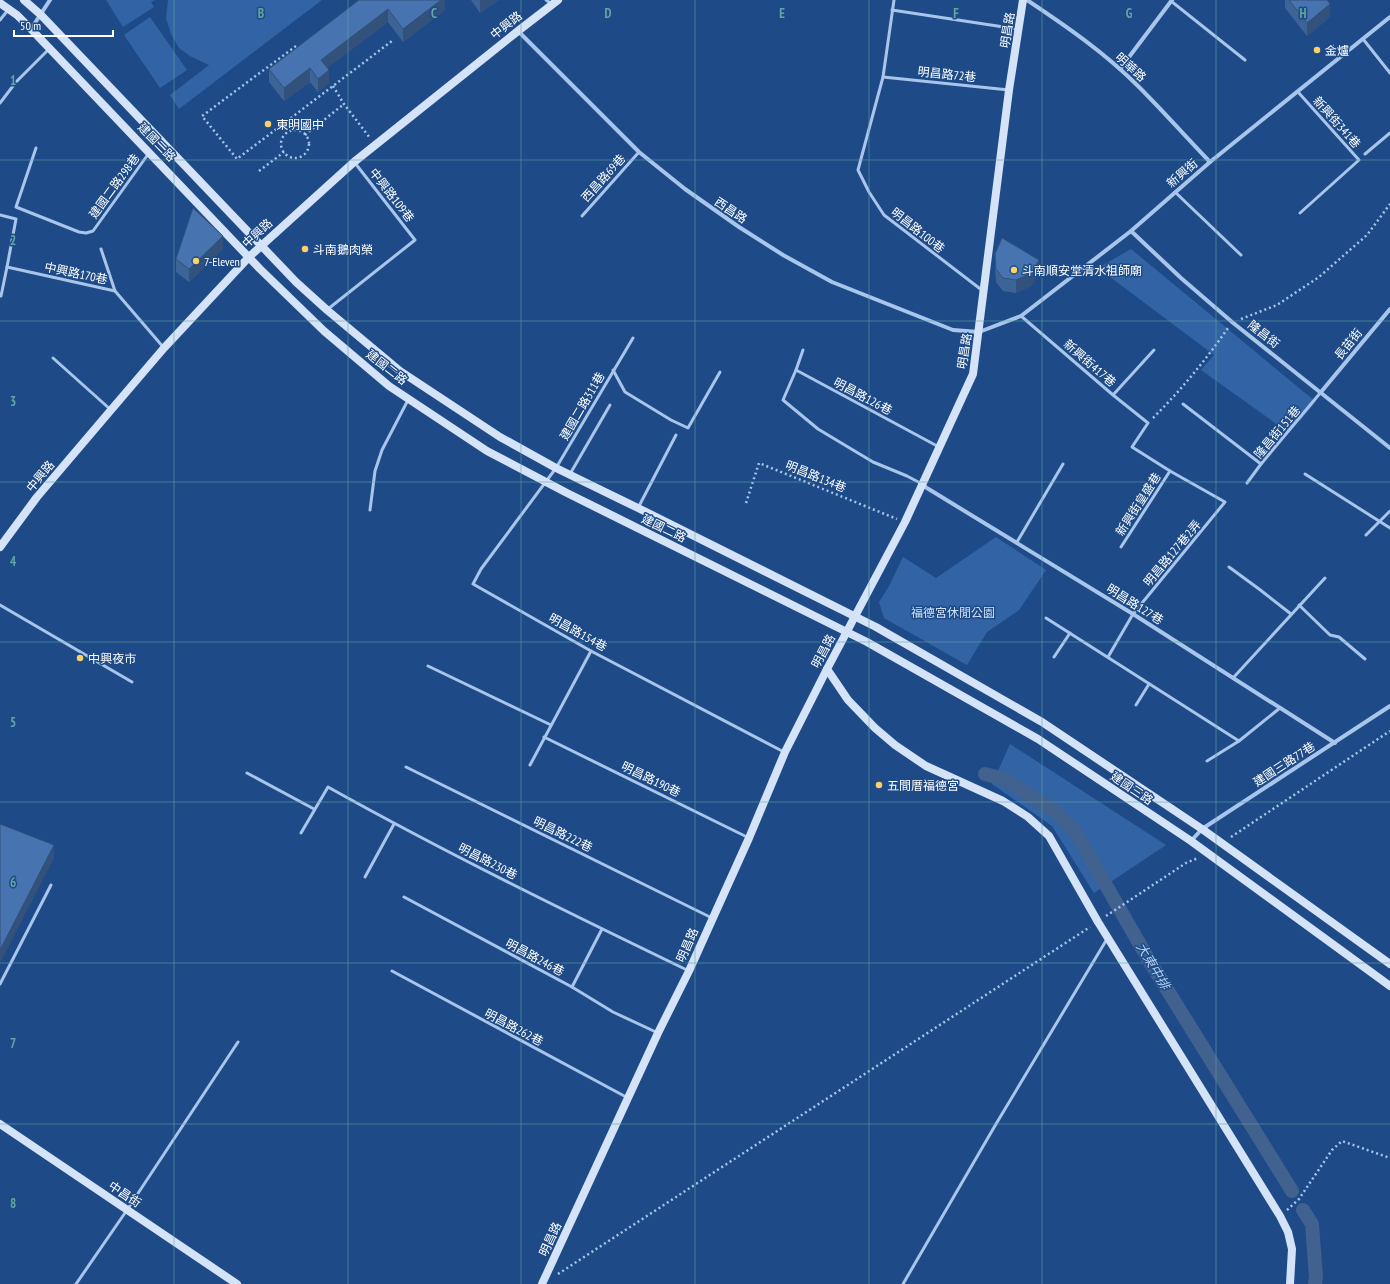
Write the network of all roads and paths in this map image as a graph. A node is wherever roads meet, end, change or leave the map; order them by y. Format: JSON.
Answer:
{"nodes":[{"id":1,"x":24,"y":0,"type":"edge"},
{"id":2,"x":50,"y":0,"type":"edge"},
{"id":3,"x":894,"y":0,"type":"edge"},
{"id":4,"x":1023,"y":0,"type":"edge"},
{"id":5,"x":1027,"y":0,"type":"edge"},
{"id":6,"x":552,"y":1,"type":"edge"},
{"id":7,"x":1172,"y":1,"type":"edge"},
{"id":8,"x":0,"y":3,"type":"edge"},
{"id":9,"x":9,"y":9,"type":"junction"},
{"id":10,"x":892,"y":10,"type":"junction"},
{"id":11,"x":41,"y":15,"type":"junction"},
{"id":12,"x":1390,"y":17,"type":"edge"},
{"id":13,"x":0,"y":20,"type":"edge"},
{"id":14,"x":31,"y":29,"type":"junction"},
{"id":15,"x":1019,"y":29,"type":"junction"},
{"id":16,"x":518,"y":30,"type":"junction"},
{"id":17,"x":1363,"y":39,"type":"junction"},
{"id":18,"x":392,"y":41,"type":"dead end"},
{"id":19,"x":296,"y":46,"type":"edge"},
{"id":20,"x":50,"y":49,"type":"junction"},
{"id":21,"x":1245,"y":60,"type":"dead end"},
{"id":22,"x":1120,"y":70,"type":"junction"},
{"id":23,"x":1390,"y":73,"type":"edge"},
{"id":24,"x":883,"y":77,"type":"junction"},
{"id":25,"x":333,"y":86,"type":"junction"},
{"id":26,"x":1009,"y":90,"type":"junction"},
{"id":27,"x":1298,"y":92,"type":"junction"},
{"id":28,"x":0,"y":103,"type":"edge"},
{"id":29,"x":344,"y":104,"type":"junction"},
{"id":30,"x":282,"y":124,"type":"junction"},
{"id":31,"x":288,"y":132,"type":"junction"},
{"id":32,"x":1390,"y":133,"type":"edge"},
{"id":33,"x":305,"y":135,"type":"junction"},
{"id":34,"x":375,"y":145,"type":"junction"},
{"id":35,"x":36,"y":148,"type":"dead end"},
{"id":36,"x":150,"y":152,"type":"junction"},
{"id":37,"x":284,"y":152,"type":"junction"},
{"id":38,"x":639,"y":152,"type":"junction"},
{"id":39,"x":1365,"y":154,"type":"dead end"},
{"id":40,"x":354,"y":162,"type":"junction"},
{"id":41,"x":1210,"y":162,"type":"junction"},
{"id":42,"x":259,"y":171,"type":"dead end"},
{"id":43,"x":1175,"y":192,"type":"junction"},
{"id":44,"x":1390,"y":204,"type":"edge"},
{"id":45,"x":1300,"y":213,"type":"dead end"},
{"id":46,"x":0,"y":215,"type":"edge"},
{"id":47,"x":582,"y":216,"type":"dead end"},
{"id":48,"x":1131,"y":230,"type":"junction"},
{"id":49,"x":261,"y":246,"type":"junction"},
{"id":50,"x":101,"y":249,"type":"dead end"},
{"id":51,"x":1241,"y":255,"type":"dead end"},
{"id":52,"x":249,"y":257,"type":"junction"},
{"id":53,"x":7,"y":267,"type":"junction"},
{"id":54,"x":115,"y":291,"type":"junction"},
{"id":55,"x":983,"y":291,"type":"junction"},
{"id":56,"x":1,"y":296,"type":"edge"},
{"id":57,"x":1390,"y":309,"type":"edge"},
{"id":58,"x":327,"y":310,"type":"junction"},
{"id":59,"x":1021,"y":316,"type":"junction"},
{"id":60,"x":1232,"y":322,"type":"junction"},
{"id":61,"x":979,"y":332,"type":"junction"},
{"id":62,"x":633,"y":338,"type":"dead end"},
{"id":63,"x":164,"y":348,"type":"junction"},
{"id":64,"x":802,"y":350,"type":"dead end"},
{"id":65,"x":1154,"y":350,"type":"dead end"},
{"id":66,"x":53,"y":358,"type":"dead end"},
{"id":67,"x":613,"y":370,"type":"junction"},
{"id":68,"x":796,"y":370,"type":"junction"},
{"id":69,"x":720,"y":372,"type":"dead end"},
{"id":70,"x":1321,"y":392,"type":"junction"},
{"id":71,"x":1113,"y":395,"type":"junction"},
{"id":72,"x":409,"y":399,"type":"junction"},
{"id":73,"x":1183,"y":404,"type":"dead end"},
{"id":74,"x":610,"y":405,"type":"dead end"},
{"id":75,"x":111,"y":410,"type":"junction"},
{"id":76,"x":1148,"y":423,"type":"junction"},
{"id":77,"x":676,"y":435,"type":"dead end"},
{"id":78,"x":940,"y":448,"type":"junction"},
{"id":79,"x":1390,"y":448,"type":"edge"},
{"id":80,"x":1063,"y":464,"type":"dead end"},
{"id":81,"x":1261,"y":464,"type":"junction"},
{"id":82,"x":556,"y":468,"type":"junction"},
{"id":83,"x":1170,"y":471,"type":"junction"},
{"id":84,"x":570,"y":474,"type":"junction"},
{"id":85,"x":1305,"y":474,"type":"dead end"},
{"id":86,"x":545,"y":482,"type":"junction"},
{"id":87,"x":1247,"y":483,"type":"dead end"},
{"id":88,"x":922,"y":484,"type":"junction"},
{"id":89,"x":1226,"y":502,"type":"joint"},
{"id":90,"x":746,"y":503,"type":"dead end"},
{"id":91,"x":638,"y":508,"type":"junction"},
{"id":92,"x":370,"y":510,"type":"dead end"},
{"id":93,"x":1390,"y":511,"type":"edge"},
{"id":94,"x":1380,"y":521,"type":"junction"},
{"id":95,"x":905,"y":522,"type":"junction"},
{"id":96,"x":1390,"y":528,"type":"edge"},
{"id":97,"x":1366,"y":535,"type":"dead end"},
{"id":98,"x":1017,"y":542,"type":"junction"},
{"id":99,"x":0,"y":547,"type":"edge"},
{"id":100,"x":1121,"y":547,"type":"dead end"},
{"id":101,"x":1229,"y":567,"type":"dead end"},
{"id":102,"x":1325,"y":578,"type":"dead end"},
{"id":103,"x":0,"y":605,"type":"edge"},
{"id":104,"x":1299,"y":605,"type":"junction"},
{"id":105,"x":1133,"y":614,"type":"junction"},
{"id":106,"x":1291,"y":614,"type":"junction"},
{"id":107,"x":855,"y":617,"type":"junction"},
{"id":108,"x":1046,"y":618,"type":"dead end"},
{"id":109,"x":847,"y":632,"type":"junction"},
{"id":110,"x":1070,"y":633,"type":"junction"},
{"id":111,"x":591,"y":650,"type":"junction"},
{"id":112,"x":1054,"y":657,"type":"dead end"},
{"id":113,"x":1108,"y":657,"type":"junction"},
{"id":114,"x":1365,"y":659,"type":"dead end"},
{"id":115,"x":428,"y":666,"type":"dead end"},
{"id":116,"x":827,"y":669,"type":"junction"},
{"id":117,"x":1233,"y":678,"type":"junction"},
{"id":118,"x":132,"y":682,"type":"dead end"},
{"id":119,"x":1149,"y":684,"type":"junction"},
{"id":120,"x":1136,"y":704,"type":"dead end"},
{"id":121,"x":1390,"y":706,"type":"edge"},
{"id":122,"x":1280,"y":708,"type":"junction"},
{"id":123,"x":551,"y":725,"type":"junction"},
{"id":124,"x":1390,"y":731,"type":"edge"},
{"id":125,"x":544,"y":737,"type":"junction"},
{"id":126,"x":1239,"y":741,"type":"junction"},
{"id":127,"x":1335,"y":743,"type":"junction"},
{"id":128,"x":785,"y":752,"type":"junction"},
{"id":129,"x":1208,"y":761,"type":"dead end"},
{"id":130,"x":530,"y":765,"type":"dead end"},
{"id":131,"x":406,"y":767,"type":"dead end"},
{"id":132,"x":247,"y":773,"type":"dead end"},
{"id":133,"x":314,"y":809,"type":"junction"},
{"id":134,"x":394,"y":824,"type":"junction"},
{"id":135,"x":1202,"y":829,"type":"junction"},
{"id":136,"x":301,"y":832,"type":"dead end"},
{"id":137,"x":749,"y":838,"type":"junction"},
{"id":138,"x":1191,"y":841,"type":"junction"},
{"id":139,"x":1222,"y":844,"type":"junction"},
{"id":140,"x":1208,"y":853,"type":"junction"},
{"id":141,"x":365,"y":877,"type":"dead end"},
{"id":142,"x":51,"y":885,"type":"dead end"},
{"id":143,"x":404,"y":897,"type":"dead end"},
{"id":144,"x":712,"y":918,"type":"junction"},
{"id":145,"x":1098,"y":922,"type":"junction"},
{"id":146,"x":602,"y":929,"type":"junction"},
{"id":147,"x":1108,"y":938,"type":"junction"},
{"id":148,"x":1390,"y":964,"type":"edge"},
{"id":149,"x":392,"y":971,"type":"dead end"},
{"id":150,"x":689,"y":971,"type":"junction"},
{"id":151,"x":0,"y":984,"type":"edge"},
{"id":152,"x":1390,"y":986,"type":"edge"},
{"id":153,"x":572,"y":987,"type":"junction"},
{"id":154,"x":658,"y":1033,"type":"junction"},
{"id":155,"x":238,"y":1042,"type":"dead end"},
{"id":156,"x":628,"y":1098,"type":"junction"},
{"id":157,"x":0,"y":1124,"type":"edge"},
{"id":158,"x":1390,"y":1158,"type":"edge"},
{"id":159,"x":127,"y":1210,"type":"junction"},
{"id":160,"x":1280,"y":1216,"type":"junction"},
{"id":161,"x":556,"y":1275,"type":"dead end"},
{"id":162,"x":76,"y":1284,"type":"edge"},
{"id":163,"x":238,"y":1284,"type":"edge"},
{"id":164,"x":542,"y":1284,"type":"edge"},
{"id":165,"x":903,"y":1284,"type":"edge"},
{"id":166,"x":1290,"y":1284,"type":"edge"}],
"edges":[{"from":1,"to":11,"type":"street","name":"建國二路"},
{"from":2,"to":11,"type":"street"},
{"from":3,"to":10,"type":"lane","name":"明昌路100巷"},
{"from":4,"to":15,"type":"street","name":"明昌路"},
{"from":5,"to":22,"type":"street","name":"明華路"},
{"from":6,"to":16,"type":"street","name":"中興路"},
{"from":7,"to":21,"type":"lane"},
{"from":7,"to":22,"type":"street"},
{"from":8,"to":9,"type":"street","name":"建國二路"},
{"from":9,"to":13,"type":"lane"},
{"from":9,"to":14,"type":"street","name":"建國二路"},
{"from":10,"to":15,"type":"lane"},
{"from":10,"to":24,"type":"lane","name":"明昌路100巷"},
{"from":11,"to":14,"type":"street"},
{"from":11,"to":49,"type":"street","name":"建國二路"},
{"from":12,"to":17,"type":"street","name":"新興街"},
{"from":14,"to":20,"type":"street","name":"建國二路"},
{"from":15,"to":26,"type":"street","name":"明昌路"},
{"from":16,"to":34,"type":"street","name":"中興路"},
{"from":16,"to":38,"type":"street","name":"西昌路"},
{"from":17,"to":23,"type":"lane"},
{"from":17,"to":27,"type":"street","name":"新興街"},
{"from":18,"to":25,"type":"path"},
{"from":19,"to":30,"type":"path"},
{"from":20,"to":28,"type":"lane"},
{"from":20,"to":36,"type":"street","name":"建國二路"},
{"from":22,"to":41,"type":"street","name":"明華路"},
{"from":24,"to":26,"type":"lane","name":"明昌路72巷"},
{"from":24,"to":55,"type":"lane","name":"明昌路100巷"},
{"from":25,"to":29,"type":"path"},
{"from":25,"to":30,"type":"path"},
{"from":26,"to":55,"type":"street","name":"明昌路"},
{"from":27,"to":41,"type":"street","name":"新興街"},
{"from":27,"to":45,"type":"lane","name":"新興街341巷"},
{"from":29,"to":33,"type":"path"},
{"from":29,"to":34,"type":"path"},
{"from":30,"to":31,"type":"path"},
{"from":31,"to":33,"type":"path"},
{"from":31,"to":37,"type":"path"},
{"from":32,"to":39,"type":"lane"},
{"from":33,"to":37,"type":"path"},
{"from":34,"to":40,"type":"street","name":"中興路"},
{"from":35,"to":36,"type":"lane","name":"建國二路298巷"},
{"from":36,"to":52,"type":"street","name":"建國二路"},
{"from":37,"to":42,"type":"path"},
{"from":38,"to":47,"type":"lane","name":"西昌路69巷"},
{"from":38,"to":61,"type":"street","name":"西昌路"},
{"from":40,"to":49,"type":"street","name":"中興路"},
{"from":40,"to":58,"type":"lane","name":"中興路109巷"},
{"from":41,"to":43,"type":"street","name":"新興街"},
{"from":43,"to":48,"type":"street","name":"新興街"},
{"from":43,"to":51,"type":"lane"},
{"from":44,"to":60,"type":"path"},
{"from":46,"to":53,"type":"lane"},
{"from":48,"to":59,"type":"street","name":"新興街"},
{"from":48,"to":60,"type":"street","name":"隆昌街"},
{"from":49,"to":52,"type":"street","name":"中興路"},
{"from":49,"to":58,"type":"street","name":"建國二路"},
{"from":50,"to":54,"type":"lane"},
{"from":52,"to":63,"type":"street","name":"中興路"},
{"from":52,"to":72,"type":"street","name":"建國二路"},
{"from":53,"to":54,"type":"lane","name":"中興路170巷"},
{"from":53,"to":56,"type":"lane"},
{"from":54,"to":63,"type":"lane","name":"中興路170巷"},
{"from":55,"to":61,"type":"street","name":"明昌路"},
{"from":57,"to":70,"type":"street","name":"長苗街"},
{"from":58,"to":82,"type":"street","name":"建國二路"},
{"from":59,"to":61,"type":"street","name":"新興街"},
{"from":59,"to":71,"type":"lane","name":"新興街417巷"},
{"from":60,"to":70,"type":"street","name":"隆昌街"},
{"from":60,"to":76,"type":"path"},
{"from":61,"to":78,"type":"street","name":"明昌路"},
{"from":62,"to":67,"type":"lane","name":"建國二路311巷"},
{"from":63,"to":75,"type":"street","name":"中興路"},
{"from":64,"to":68,"type":"lane"},
{"from":65,"to":71,"type":"lane"},
{"from":66,"to":75,"type":"lane"},
{"from":67,"to":69,"type":"lane"},
{"from":67,"to":82,"type":"lane","name":"建國二路311巷"},
{"from":68,"to":78,"type":"lane","name":"明昌路126巷"},
{"from":68,"to":88,"type":"lane"},
{"from":70,"to":79,"type":"street","name":"隆昌街"},
{"from":70,"to":81,"type":"lane","name":"隆昌街151巷"},
{"from":71,"to":76,"type":"lane","name":"新興街417巷"},
{"from":72,"to":86,"type":"street","name":"建國二路"},
{"from":72,"to":92,"type":"lane"},
{"from":73,"to":81,"type":"lane"},
{"from":74,"to":84,"type":"lane"},
{"from":75,"to":99,"type":"street","name":"中興路"},
{"from":76,"to":83,"type":"lane","name":"新興街皇盛巷"},
{"from":77,"to":91,"type":"lane"},
{"from":78,"to":88,"type":"street","name":"明昌路"},
{"from":80,"to":98,"type":"lane"},
{"from":81,"to":87,"type":"lane","name":"隆昌街151巷"},
{"from":82,"to":84,"type":"street","name":"建國二路"},
{"from":82,"to":86,"type":"lane","name":"建國二路311巷"},
{"from":83,"to":89,"type":"lane","name":"新興街皇盛巷"},
{"from":83,"to":100,"type":"lane","name":"新興街皇盛巷"},
{"from":84,"to":91,"type":"street","name":"建國二路"},
{"from":85,"to":94,"type":"lane"},
{"from":86,"to":109,"type":"street","name":"建國二路"},
{"from":86,"to":111,"type":"lane","name":"明昌路154巷"},
{"from":88,"to":95,"type":"street","name":"明昌路"},
{"from":88,"to":98,"type":"street","name":"明昌路127巷"},
{"from":89,"to":105,"type":"lane","name":"明昌路127巷2弄"},
{"from":90,"to":95,"type":"path","name":"明昌路134巷"},
{"from":91,"to":107,"type":"street","name":"建國二路"},
{"from":93,"to":94,"type":"lane"},
{"from":94,"to":96,"type":"lane"},
{"from":94,"to":97,"type":"lane"},
{"from":95,"to":107,"type":"street","name":"明昌路"},
{"from":98,"to":105,"type":"street","name":"明昌路127巷"},
{"from":101,"to":106,"type":"lane"},
{"from":102,"to":104,"type":"lane"},
{"from":103,"to":118,"type":"lane"},
{"from":104,"to":106,"type":"lane"},
{"from":104,"to":114,"type":"lane"},
{"from":105,"to":113,"type":"lane","name":"明昌路127巷2弄"},
{"from":105,"to":117,"type":"street","name":"明昌路127巷"},
{"from":106,"to":117,"type":"lane"},
{"from":107,"to":109,"type":"street","name":"明昌路"},
{"from":107,"to":135,"type":"street","name":"建國三路"},
{"from":108,"to":110,"type":"lane"},
{"from":109,"to":116,"type":"street","name":"明昌路"},
{"from":109,"to":138,"type":"street","name":"建國三路"},
{"from":110,"to":112,"type":"lane"},
{"from":110,"to":113,"type":"lane"},
{"from":111,"to":123,"type":"lane"},
{"from":111,"to":128,"type":"lane","name":"明昌路154巷"},
{"from":113,"to":119,"type":"lane"},
{"from":115,"to":123,"type":"lane"},
{"from":116,"to":128,"type":"street","name":"明昌路"},
{"from":116,"to":145,"type":"street"},
{"from":117,"to":122,"type":"street","name":"明昌路127巷"},
{"from":119,"to":120,"type":"lane"},
{"from":119,"to":126,"type":"lane"},
{"from":121,"to":127,"type":"street","name":"建國三路77巷"},
{"from":122,"to":126,"type":"lane"},
{"from":122,"to":127,"type":"street","name":"明昌路127巷"},
{"from":123,"to":125,"type":"lane"},
{"from":124,"to":139,"type":"path"},
{"from":125,"to":130,"type":"lane"},
{"from":125,"to":137,"type":"lane","name":"明昌路190巷"},
{"from":126,"to":129,"type":"lane"},
{"from":127,"to":135,"type":"street","name":"建國三路77巷"},
{"from":128,"to":137,"type":"street","name":"明昌路"},
{"from":131,"to":144,"type":"lane","name":"明昌路222巷"},
{"from":132,"to":133,"type":"lane"},
{"from":133,"to":134,"type":"lane","name":"明昌路230巷"},
{"from":133,"to":136,"type":"lane","name":"明昌路230巷"},
{"from":134,"to":141,"type":"lane"},
{"from":134,"to":146,"type":"lane","name":"明昌路230巷"},
{"from":135,"to":138,"type":"street","name":"建國三路77巷"},
{"from":135,"to":139,"type":"street","name":"建國三路"},
{"from":137,"to":144,"type":"street","name":"明昌路"},
{"from":138,"to":140,"type":"street","name":"建國三路"},
{"from":139,"to":148,"type":"street","name":"建國三路"},
{"from":140,"to":145,"type":"path"},
{"from":140,"to":152,"type":"street","name":"建國三路"},
{"from":142,"to":151,"type":"lane"},
{"from":143,"to":153,"type":"lane","name":"明昌路246巷"},
{"from":144,"to":150,"type":"street","name":"明昌路"},
{"from":145,"to":147,"type":"street"},
{"from":145,"to":161,"type":"path"},
{"from":146,"to":150,"type":"lane","name":"明昌路230巷"},
{"from":146,"to":153,"type":"lane"},
{"from":147,"to":160,"type":"street"},
{"from":147,"to":165,"type":"lane"},
{"from":149,"to":156,"type":"lane","name":"明昌路262巷"},
{"from":150,"to":154,"type":"street","name":"明昌路"},
{"from":153,"to":154,"type":"lane","name":"明昌路246巷"},
{"from":154,"to":156,"type":"street","name":"明昌路"},
{"from":155,"to":159,"type":"lane"},
{"from":156,"to":164,"type":"street","name":"明昌路"},
{"from":157,"to":159,"type":"street","name":"中昌街"},
{"from":158,"to":160,"type":"path"},
{"from":159,"to":162,"type":"lane"},
{"from":159,"to":163,"type":"street","name":"中昌街"},
{"from":160,"to":166,"type":"street"}]}
